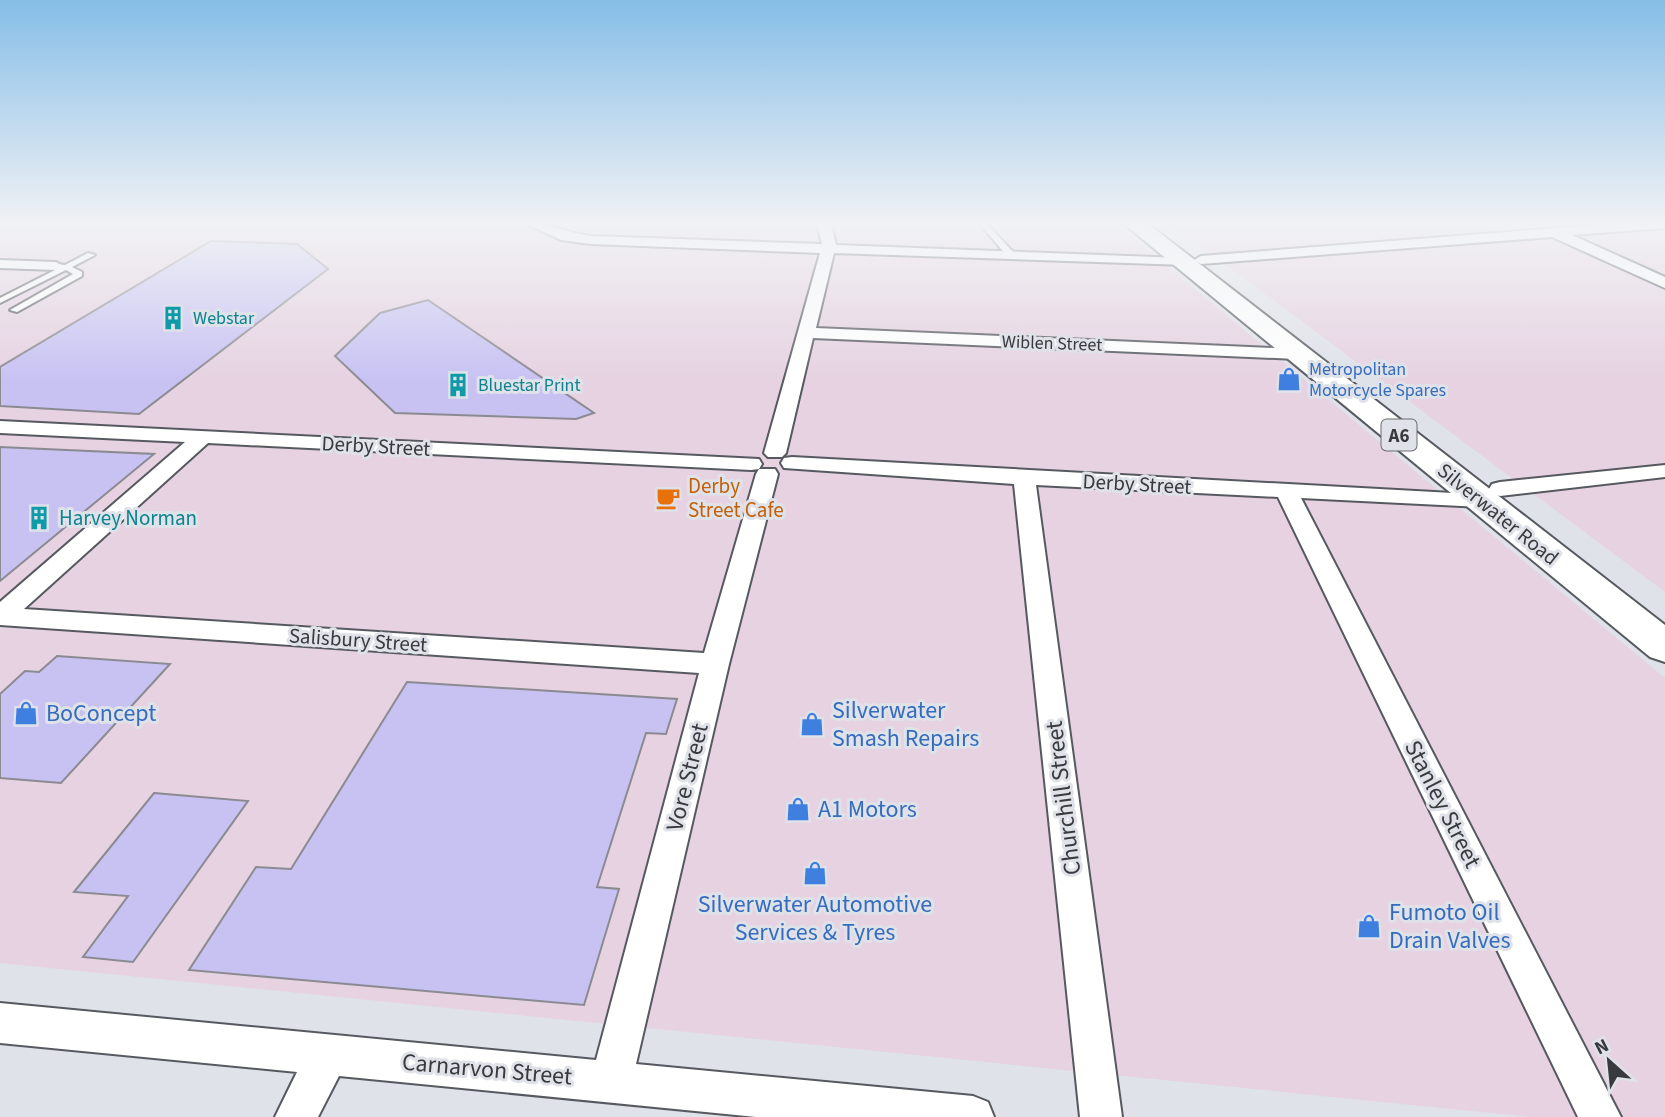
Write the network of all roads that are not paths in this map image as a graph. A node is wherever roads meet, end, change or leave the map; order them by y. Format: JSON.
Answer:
{"nodes":[{"id":1,"x":45,"y":275,"type":"edge"},
{"id":2,"x":77,"y":275,"type":"edge"},
{"id":3,"x":821,"y":275,"type":"edge"},
{"id":4,"x":1207,"y":275,"type":"edge"},
{"id":5,"x":1209,"y":275,"type":"edge"},
{"id":6,"x":1648,"y":275,"type":"edge"},
{"id":7,"x":1665,"y":283,"type":"edge"},
{"id":8,"x":0,"y":301,"type":"edge"},
{"id":9,"x":14,"y":310,"type":"dead end"},
{"id":10,"x":806,"y":333,"type":"junction"},
{"id":11,"x":1297,"y":354,"type":"junction"},
{"id":12,"x":0,"y":427,"type":"edge"},
{"id":13,"x":203,"y":437,"type":"junction"},
{"id":14,"x":771,"y":464,"type":"junction"},
{"id":15,"x":1665,"y":471,"type":"edge"},
{"id":16,"x":1024,"y":478,"type":"junction"},
{"id":17,"x":1286,"y":491,"type":"junction"},
{"id":18,"x":1491,"y":495,"type":"junction"},
{"id":19,"x":0,"y":616,"type":"edge"},
{"id":20,"x":1665,"y":616,"type":"edge"},
{"id":21,"x":1665,"y":647,"type":"edge"},
{"id":22,"x":715,"y":664,"type":"junction"},
{"id":23,"x":0,"y":1023,"type":"edge"},
{"id":24,"x":328,"y":1054,"type":"junction"},
{"id":25,"x":611,"y":1080,"type":"junction"},
{"id":26,"x":296,"y":1117,"type":"edge"},
{"id":27,"x":973,"y":1117,"type":"edge"},
{"id":28,"x":1101,"y":1117,"type":"edge"},
{"id":29,"x":1600,"y":1117,"type":"edge"}],
"edges":[{"from":1,"to":8,"type":"lane"},
{"from":2,"to":9,"type":"lane"},
{"from":3,"to":10,"type":"street","name":"Vore Street"},
{"from":4,"to":11,"type":"highway","name":"Silverwater Road","number":"A6"},
{"from":5,"to":18,"type":"highway","name":"Silverwater Road","number":"A6"},
{"from":6,"to":7,"type":"street"},
{"from":10,"to":11,"type":"street","name":"Wiblen Street"},
{"from":10,"to":14,"type":"street","name":"Vore Street"},
{"from":11,"to":18,"type":"highway","name":"Silverwater Road","number":"A6"},
{"from":12,"to":13,"type":"street","name":"Derby Street"},
{"from":13,"to":14,"type":"street","name":"Derby Street"},
{"from":13,"to":19,"type":"street"},
{"from":14,"to":16,"type":"street","name":"Derby Street"},
{"from":14,"to":22,"type":"street","name":"Vore Street"},
{"from":15,"to":18,"type":"street","name":"Derby Street"},
{"from":16,"to":17,"type":"street","name":"Derby Street"},
{"from":16,"to":28,"type":"street","name":"Churchill Street"},
{"from":17,"to":18,"type":"street","name":"Derby Street"},
{"from":17,"to":29,"type":"street","name":"Stanley Street"},
{"from":18,"to":20,"type":"highway","name":"Silverwater Road","number":"A6"},
{"from":18,"to":21,"type":"highway","name":"Silverwater Road","number":"A6"},
{"from":19,"to":22,"type":"street","name":"Salisbury Street"},
{"from":22,"to":25,"type":"street","name":"Vore Street"},
{"from":23,"to":24,"type":"street","name":"Carnarvon Street"},
{"from":24,"to":25,"type":"street","name":"Carnarvon Street"},
{"from":24,"to":26,"type":"street"},
{"from":25,"to":27,"type":"street","name":"Carnarvon Street"}]}
